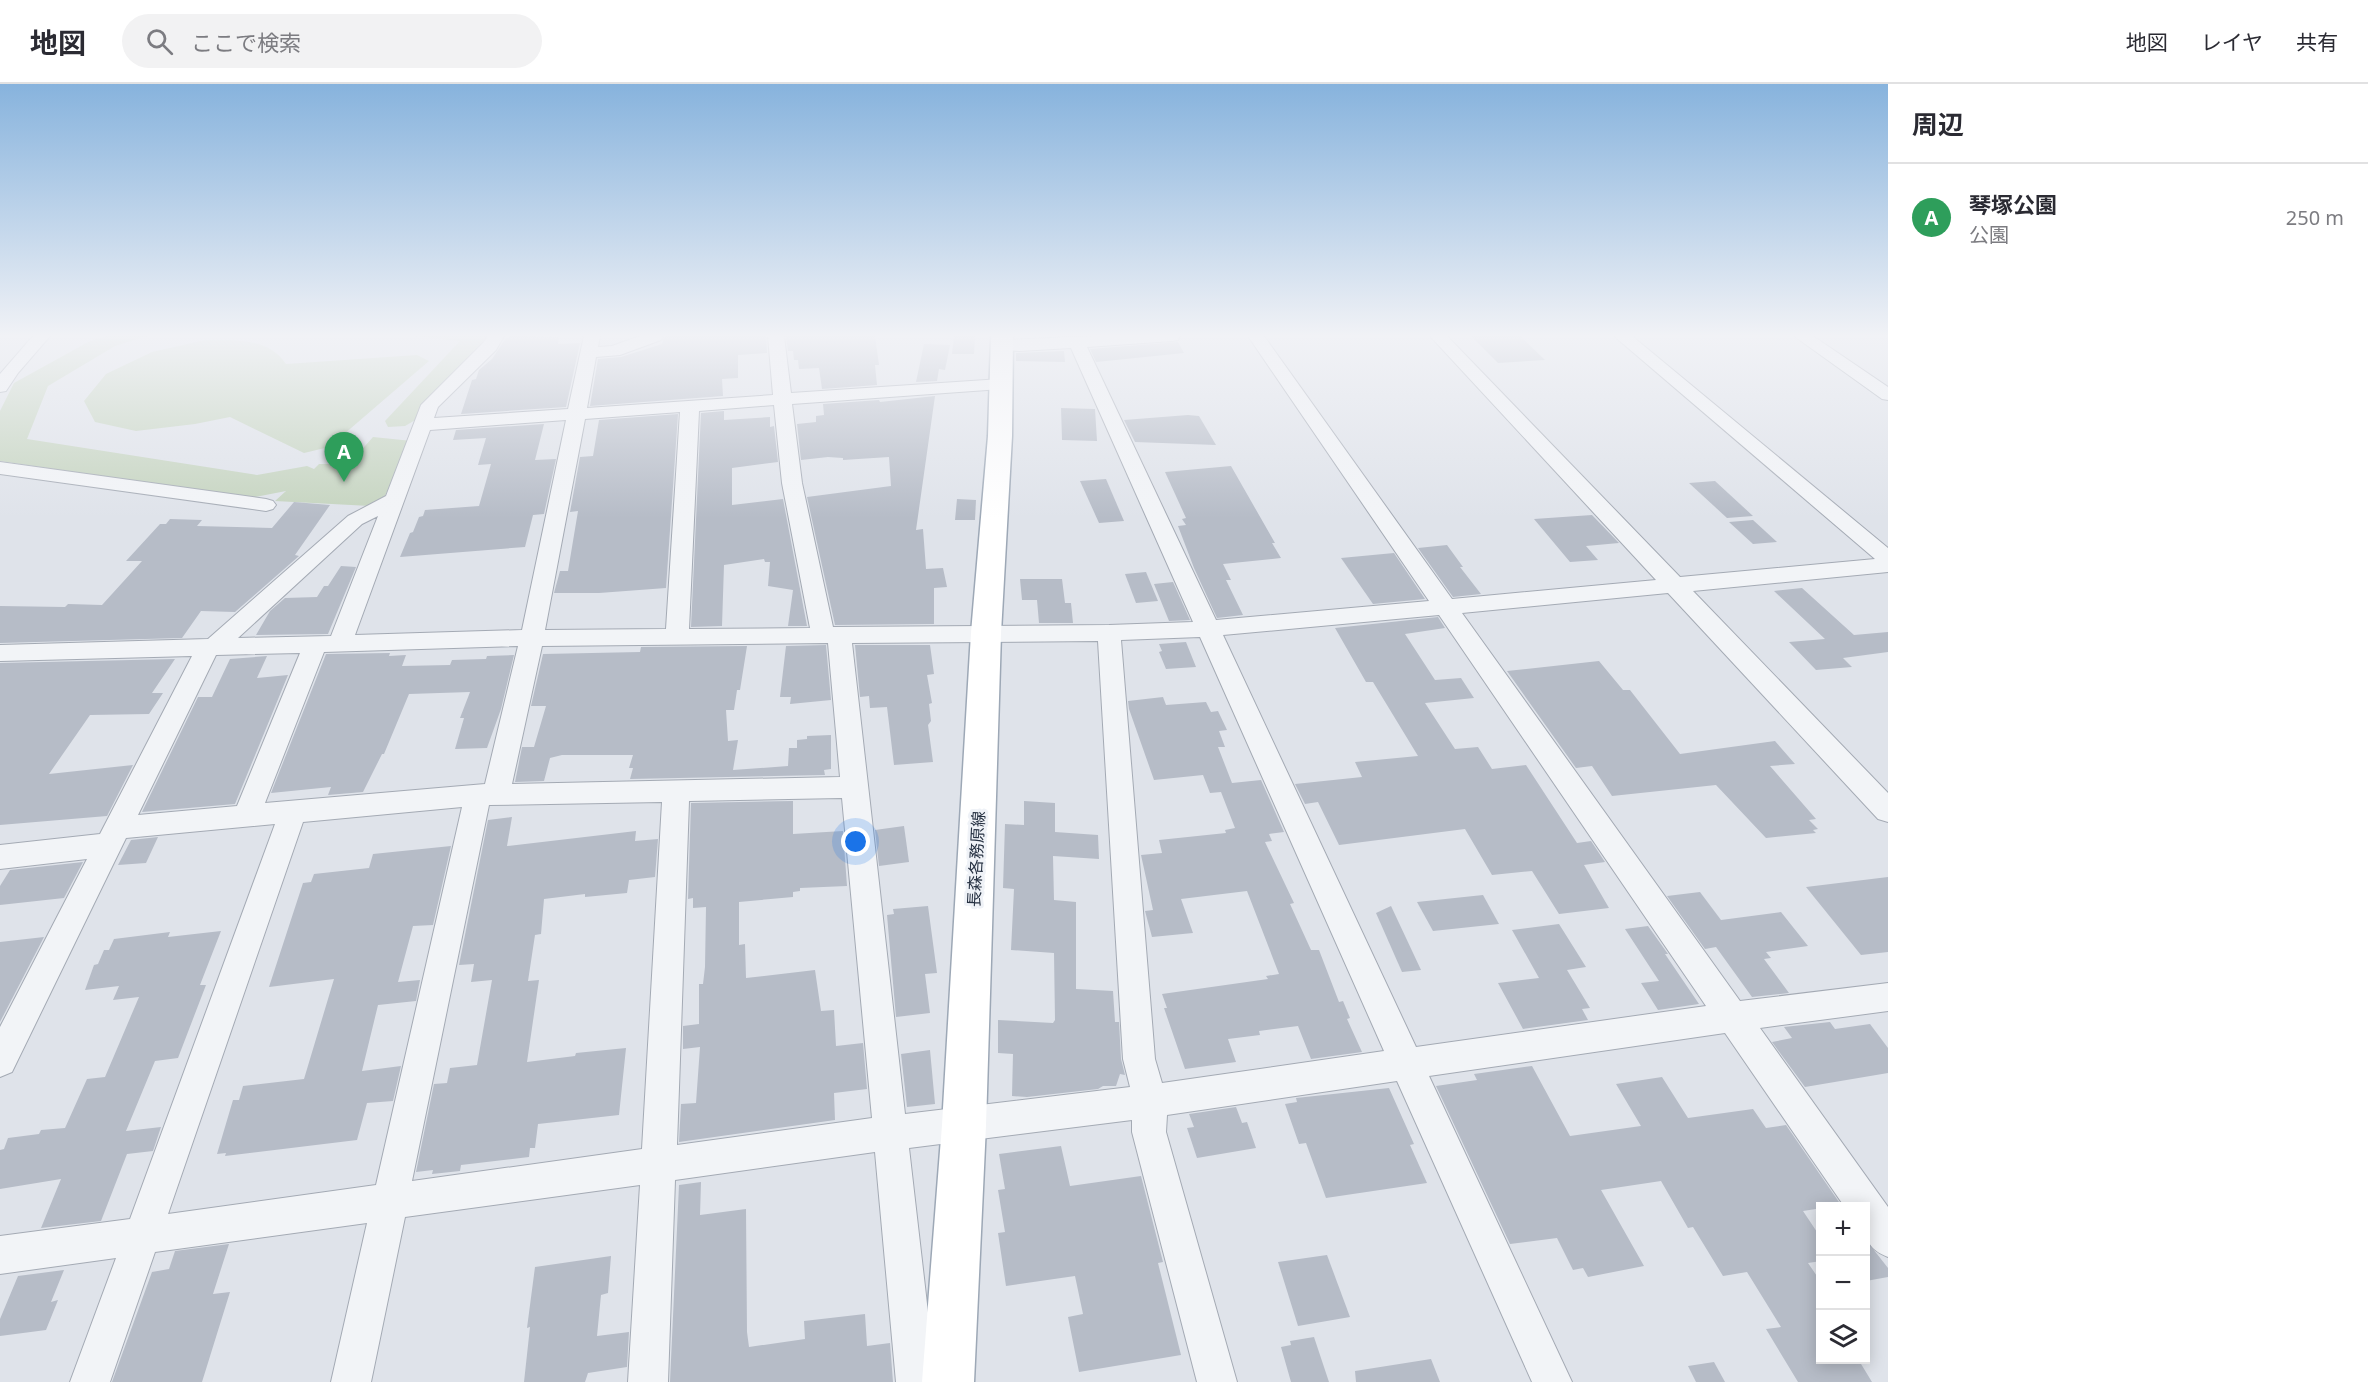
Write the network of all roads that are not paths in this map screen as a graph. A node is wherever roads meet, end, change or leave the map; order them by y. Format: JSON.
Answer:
{"nodes":[{"id":1,"x":439,"y":397,"type":"edge"},
{"id":2,"x":580,"y":397,"type":"edge"},
{"id":3,"x":782,"y":397,"type":"edge"},
{"id":4,"x":829,"y":397,"type":"edge"},
{"id":5,"x":1001,"y":397,"type":"edge"},
{"id":6,"x":1102,"y":397,"type":"edge"},
{"id":7,"x":1298,"y":397,"type":"edge"},
{"id":8,"x":1496,"y":397,"type":"edge"},
{"id":9,"x":1694,"y":397,"type":"edge"},
{"id":10,"x":782,"y":400,"type":"junction"},
{"id":11,"x":690,"y":406,"type":"junction"},
{"id":12,"x":577,"y":415,"type":"junction"},
{"id":13,"x":421,"y":425,"type":"junction"},
{"id":14,"x":0,"y":468,"type":"edge"},
{"id":15,"x":393,"y":500,"type":"junction"},
{"id":16,"x":266,"y":505,"type":"dead end"},
{"id":17,"x":1888,"y":559,"type":"edge"},
{"id":18,"x":1888,"y":565,"type":"edge"},
{"id":19,"x":1676,"y":586,"type":"junction"},
{"id":20,"x":1444,"y":606,"type":"junction"},
{"id":21,"x":1208,"y":629,"type":"junction"},
{"id":22,"x":986,"y":633,"type":"junction"},
{"id":23,"x":1109,"y":633,"type":"junction"},
{"id":24,"x":831,"y":634,"type":"junction"},
{"id":25,"x":678,"y":636,"type":"junction"},
{"id":26,"x":532,"y":638,"type":"junction"},
{"id":27,"x":328,"y":643,"type":"junction"},
{"id":28,"x":211,"y":647,"type":"junction"},
{"id":29,"x":0,"y":653,"type":"edge"},
{"id":30,"x":855,"y":787,"type":"junction"},
{"id":31,"x":676,"y":791,"type":"junction"},
{"id":32,"x":487,"y":794,"type":"junction"},
{"id":33,"x":1888,"y":811,"type":"edge"},
{"id":34,"x":293,"y":812,"type":"junction"},
{"id":35,"x":246,"y":817,"type":"junction"},
{"id":36,"x":111,"y":837,"type":"junction"},
{"id":37,"x":0,"y":857,"type":"edge"},
{"id":38,"x":1888,"y":998,"type":"edge"},
{"id":39,"x":1732,"y":1017,"type":"junction"},
{"id":40,"x":0,"y":1061,"type":"edge"},
{"id":41,"x":1406,"y":1066,"type":"junction"},
{"id":42,"x":1150,"y":1101,"type":"junction"},
{"id":43,"x":964,"y":1125,"type":"junction"},
{"id":44,"x":890,"y":1133,"type":"junction"},
{"id":45,"x":658,"y":1165,"type":"junction"},
{"id":46,"x":391,"y":1202,"type":"junction"},
{"id":47,"x":1862,"y":1202,"type":"edge"},
{"id":48,"x":1870,"y":1214,"type":"edge"},
{"id":49,"x":142,"y":1236,"type":"junction"},
{"id":50,"x":1888,"y":1239,"type":"edge"},
{"id":51,"x":0,"y":1256,"type":"edge"},
{"id":52,"x":90,"y":1382,"type":"edge"},
{"id":53,"x":351,"y":1382,"type":"edge"},
{"id":54,"x":648,"y":1382,"type":"edge"},
{"id":55,"x":916,"y":1382,"type":"edge"},
{"id":56,"x":948,"y":1382,"type":"edge"},
{"id":57,"x":1217,"y":1382,"type":"edge"},
{"id":58,"x":1552,"y":1382,"type":"edge"}],
"edges":[{"from":1,"to":13,"type":"street"},
{"from":2,"to":12,"type":"street"},
{"from":3,"to":10,"type":"street"},
{"from":4,"to":10,"type":"street"},
{"from":5,"to":22,"type":"main road","name":"長森各務原線"},
{"from":6,"to":21,"type":"street"},
{"from":7,"to":20,"type":"street"},
{"from":8,"to":19,"type":"street"},
{"from":9,"to":17,"type":"street"},
{"from":10,"to":11,"type":"street"},
{"from":10,"to":24,"type":"street"},
{"from":11,"to":12,"type":"street"},
{"from":11,"to":25,"type":"street"},
{"from":12,"to":13,"type":"street"},
{"from":12,"to":26,"type":"street"},
{"from":13,"to":15,"type":"street"},
{"from":14,"to":16,"type":"street"},
{"from":15,"to":27,"type":"street"},
{"from":15,"to":28,"type":"street"},
{"from":18,"to":19,"type":"street"},
{"from":19,"to":20,"type":"street"},
{"from":19,"to":33,"type":"street"},
{"from":20,"to":21,"type":"street"},
{"from":20,"to":39,"type":"street"},
{"from":21,"to":23,"type":"street"},
{"from":21,"to":41,"type":"street"},
{"from":22,"to":23,"type":"street"},
{"from":22,"to":24,"type":"street"},
{"from":22,"to":43,"type":"main road","name":"長森各務原線"},
{"from":23,"to":42,"type":"street"},
{"from":24,"to":25,"type":"street"},
{"from":24,"to":30,"type":"street"},
{"from":25,"to":26,"type":"street"},
{"from":26,"to":27,"type":"street"},
{"from":26,"to":32,"type":"street"},
{"from":27,"to":28,"type":"street"},
{"from":27,"to":35,"type":"street"},
{"from":28,"to":29,"type":"street"},
{"from":28,"to":36,"type":"street"},
{"from":30,"to":31,"type":"street"},
{"from":30,"to":44,"type":"street"},
{"from":31,"to":32,"type":"street"},
{"from":31,"to":45,"type":"street"},
{"from":32,"to":34,"type":"street"},
{"from":32,"to":46,"type":"street"},
{"from":34,"to":35,"type":"street"},
{"from":34,"to":49,"type":"street"},
{"from":35,"to":36,"type":"street"},
{"from":36,"to":37,"type":"street"},
{"from":36,"to":40,"type":"street"},
{"from":38,"to":39,"type":"street"},
{"from":39,"to":41,"type":"street"},
{"from":39,"to":47,"type":"street"},
{"from":41,"to":42,"type":"street"},
{"from":41,"to":58,"type":"street"},
{"from":42,"to":43,"type":"street"},
{"from":42,"to":57,"type":"street"},
{"from":43,"to":44,"type":"street"},
{"from":43,"to":56,"type":"main road","name":"長森各務原線"},
{"from":44,"to":45,"type":"street"},
{"from":44,"to":55,"type":"street"},
{"from":45,"to":46,"type":"street"},
{"from":45,"to":54,"type":"street"},
{"from":46,"to":49,"type":"street"},
{"from":46,"to":53,"type":"street"},
{"from":48,"to":50,"type":"street"},
{"from":49,"to":51,"type":"street"},
{"from":49,"to":52,"type":"street"}]}
